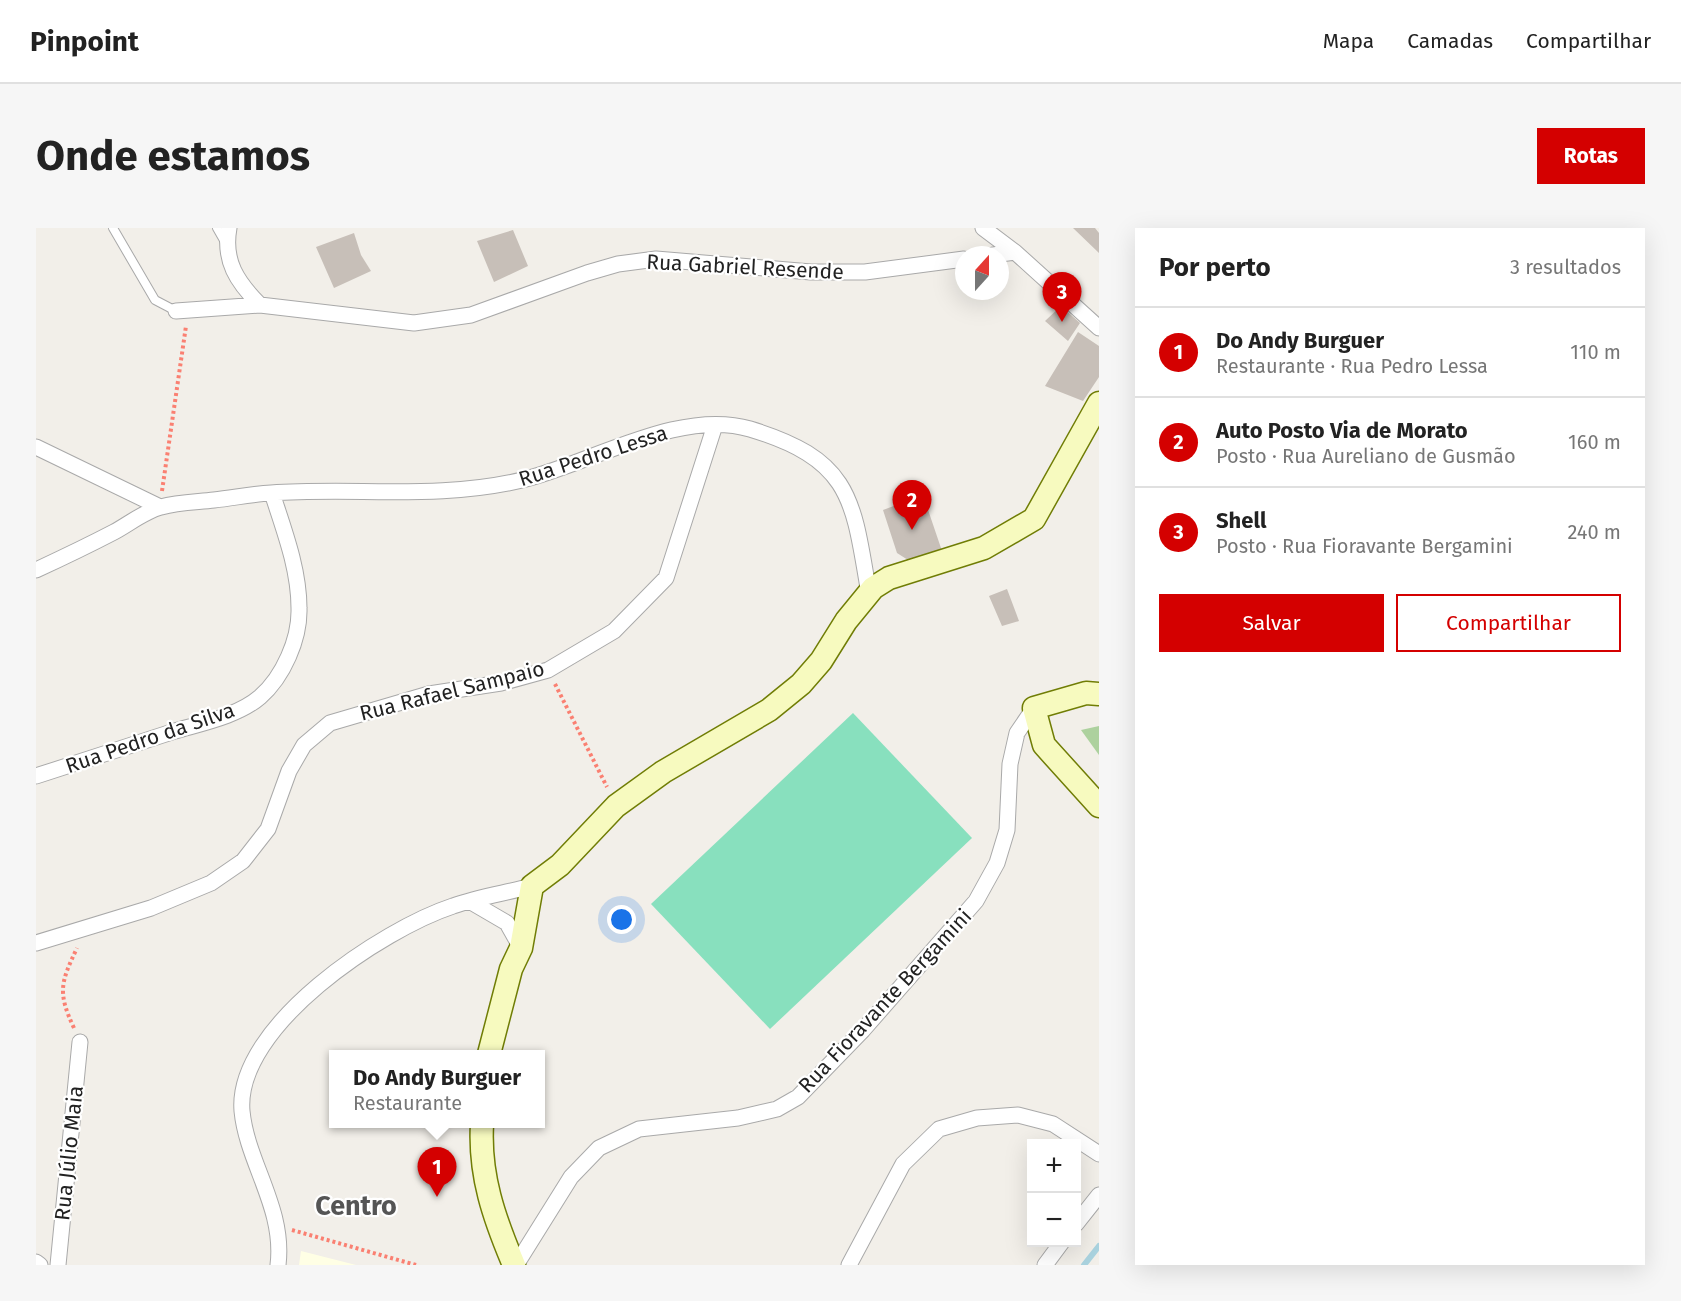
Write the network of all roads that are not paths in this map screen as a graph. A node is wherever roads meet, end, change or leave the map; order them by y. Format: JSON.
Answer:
{"nodes":[{"id":1,"x":113,"y":228,"type":"edge"},
{"id":2,"x":217,"y":228,"type":"edge"},
{"id":3,"x":229,"y":228,"type":"edge"},
{"id":4,"x":983,"y":228,"type":"edge"},
{"id":5,"x":226,"y":244,"type":"junction"},
{"id":6,"x":1015,"y":252,"type":"junction"},
{"id":7,"x":1009,"y":253,"type":"edge"},
{"id":8,"x":955,"y":260,"type":"edge"},
{"id":9,"x":260,"y":305,"type":"junction"},
{"id":10,"x":182,"y":311,"type":"joint"},
{"id":11,"x":1099,"y":328,"type":"edge"},
{"id":12,"x":1099,"y":402,"type":"edge"},
{"id":13,"x":715,"y":425,"type":"junction"},
{"id":14,"x":36,"y":447,"type":"edge"},
{"id":15,"x":272,"y":493,"type":"junction"},
{"id":16,"x":160,"y":507,"type":"junction"},
{"id":17,"x":36,"y":570,"type":"edge"},
{"id":18,"x":868,"y":594,"type":"junction"},
{"id":19,"x":1099,"y":694,"type":"edge"},
{"id":20,"x":1034,"y":708,"type":"junction"},
{"id":21,"x":36,"y":776,"type":"edge"},
{"id":22,"x":1099,"y":806,"type":"edge"},
{"id":23,"x":532,"y":886,"type":"junction"},
{"id":24,"x":471,"y":902,"type":"junction"},
{"id":25,"x":36,"y":943,"type":"edge"},
{"id":26,"x":521,"y":948,"type":"junction"},
{"id":27,"x":80,"y":1042,"type":"road end"},
{"id":28,"x":490,"y":1050,"type":"edge"},
{"id":29,"x":482,"y":1128,"type":"edge"},
{"id":30,"x":1099,"y":1154,"type":"edge"},
{"id":31,"x":1099,"y":1195,"type":"edge"},
{"id":32,"x":1081,"y":1219,"type":"edge"},
{"id":33,"x":1058,"y":1247,"type":"edge"},
{"id":34,"x":36,"y":1262,"type":"edge"},
{"id":35,"x":40,"y":1265,"type":"edge"},
{"id":36,"x":58,"y":1265,"type":"edge"},
{"id":37,"x":278,"y":1265,"type":"edge"},
{"id":38,"x":515,"y":1265,"type":"edge"},
{"id":39,"x":849,"y":1265,"type":"edge"},
{"id":40,"x":1045,"y":1265,"type":"edge"}],
"edges":[{"from":1,"to":10,"type":"lane"},
{"from":2,"to":5,"type":"lane"},
{"from":3,"to":5,"type":"street"},
{"from":4,"to":6,"type":"street"},
{"from":5,"to":9,"type":"street"},
{"from":6,"to":7,"type":"street"},
{"from":6,"to":11,"type":"street"},
{"from":8,"to":9,"type":"street","name":"Rua Gabriel Resende"},
{"from":9,"to":10,"type":"street","name":"Rua Gabriel Resende"},
{"from":12,"to":18,"type":"main road"},
{"from":13,"to":15,"type":"street","name":"Rua Pedro Lessa"},
{"from":13,"to":18,"type":"street","name":"Rua Pedro Lessa"},
{"from":13,"to":25,"type":"street","name":"Rua Rafael Sampaio"},
{"from":14,"to":16,"type":"street"},
{"from":15,"to":16,"type":"street","name":"Rua Pedro Lessa"},
{"from":15,"to":21,"type":"street","name":"Rua Pedro da Silva"},
{"from":16,"to":17,"type":"street","name":"Rua Pedro Lessa"},
{"from":18,"to":23,"type":"main road"},
{"from":19,"to":20,"type":"main road"},
{"from":20,"to":22,"type":"main road"},
{"from":20,"to":38,"type":"street","name":"Rua Fioravante Bergamini"},
{"from":23,"to":24,"type":"street"},
{"from":23,"to":26,"type":"main road"},
{"from":24,"to":26,"type":"street"},
{"from":24,"to":37,"type":"street"},
{"from":26,"to":28,"type":"main road"},
{"from":27,"to":36,"type":"street","name":"Rua Júlio Maia"},
{"from":29,"to":38,"type":"main road"},
{"from":30,"to":39,"type":"street"},
{"from":31,"to":32,"type":"street"},
{"from":33,"to":40,"type":"street"},
{"from":34,"to":35,"type":"street"}]}
